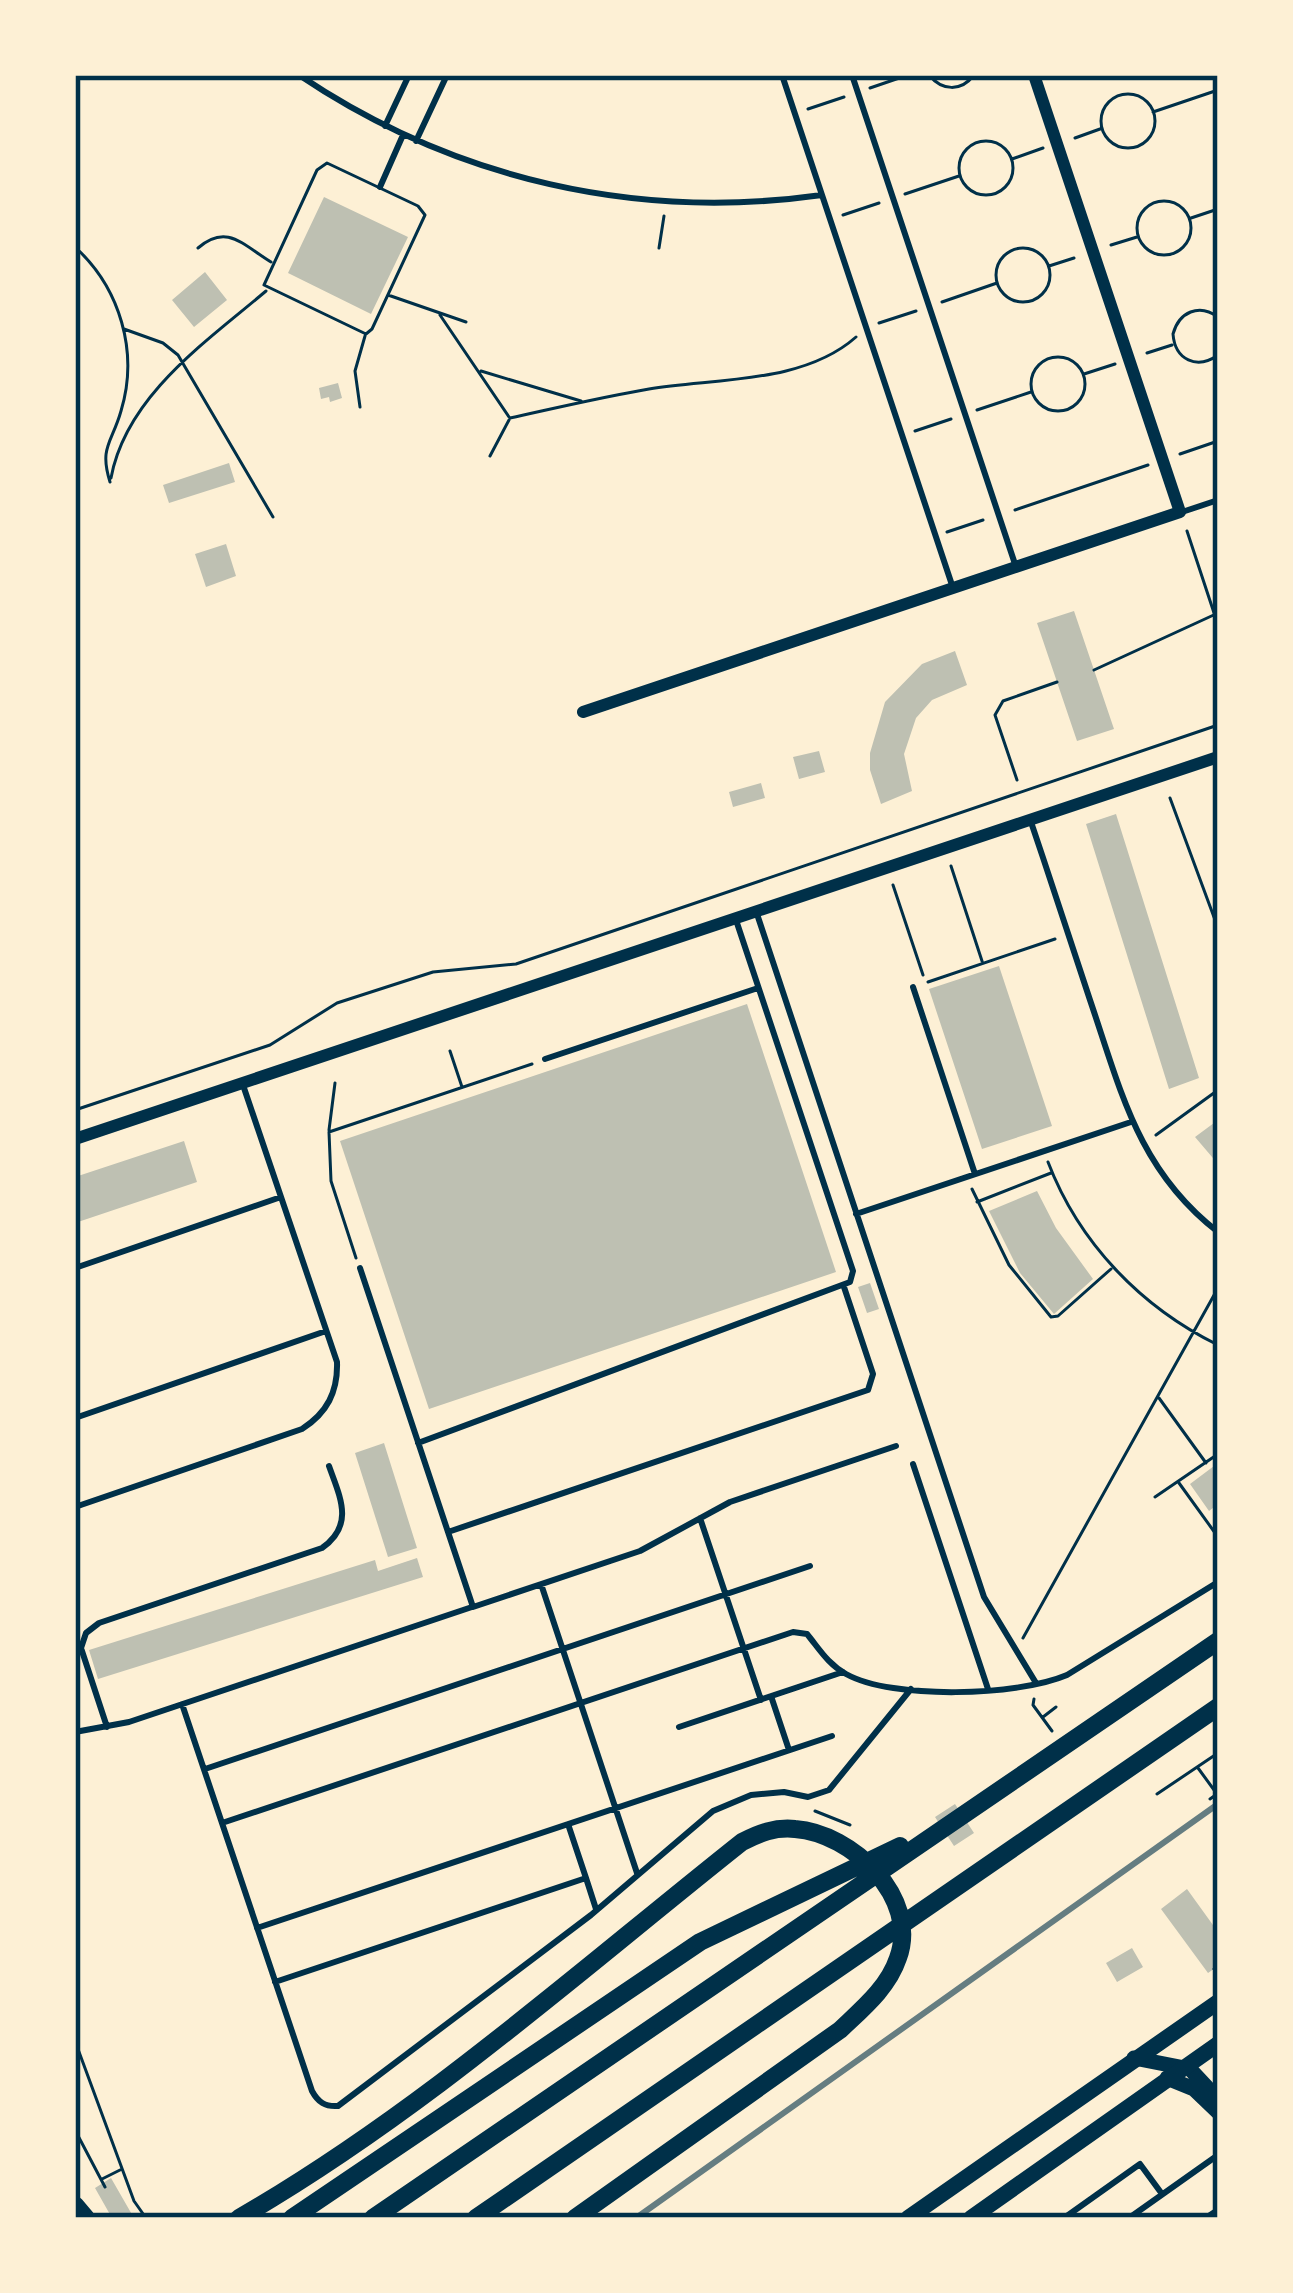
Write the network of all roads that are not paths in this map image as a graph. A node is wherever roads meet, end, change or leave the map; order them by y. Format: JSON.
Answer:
{"nodes":[{"id":1,"x":299,"y":75,"type":"edge"},
{"id":2,"x":409,"y":75,"type":"edge"},
{"id":3,"x":447,"y":75,"type":"edge"},
{"id":4,"x":782,"y":75,"type":"edge"},
{"id":5,"x":852,"y":75,"type":"edge"},
{"id":6,"x":1034,"y":75,"type":"edge"},
{"id":7,"x":385,"y":126,"type":"junction"},
{"id":8,"x":403,"y":135,"type":"junction"},
{"id":9,"x":416,"y":141,"type":"junction"},
{"id":10,"x":380,"y":188,"type":"road end"},
{"id":11,"x":822,"y":195,"type":"junction"},
{"id":12,"x":1218,"y":500,"type":"edge"},
{"id":13,"x":1180,"y":512,"type":"junction"},
{"id":14,"x":1016,"y":567,"type":"junction"},
{"id":15,"x":953,"y":588,"type":"junction"},
{"id":16,"x":583,"y":712,"type":"dead end"},
{"id":17,"x":1218,"y":757,"type":"edge"},
{"id":18,"x":1030,"y":820,"type":"junction"},
{"id":19,"x":757,"y":914,"type":"junction"},
{"id":20,"x":736,"y":920,"type":"junction"},
{"id":21,"x":913,"y":987,"type":"dead end"},
{"id":22,"x":758,"y":988,"type":"junction"},
{"id":23,"x":545,"y":1059,"type":"road end"},
{"id":24,"x":243,"y":1085,"type":"junction"},
{"id":25,"x":1131,"y":1122,"type":"junction"},
{"id":26,"x":75,"y":1139,"type":"edge"},
{"id":27,"x":971,"y":1175,"type":"junction"},
{"id":28,"x":281,"y":1197,"type":"junction"},
{"id":29,"x":856,"y":1214,"type":"junction"},
{"id":30,"x":1218,"y":1232,"type":"edge"},
{"id":31,"x":75,"y":1268,"type":"edge"},
{"id":32,"x":360,"y":1268,"type":"road end"},
{"id":33,"x":844,"y":1287,"type":"junction"},
{"id":34,"x":326,"y":1331,"type":"junction"},
{"id":35,"x":75,"y":1418,"type":"edge"},
{"id":36,"x":418,"y":1443,"type":"junction"},
{"id":37,"x":896,"y":1446,"type":"dead end"},
{"id":38,"x":913,"y":1465,"type":"dead end"},
{"id":39,"x":329,"y":1466,"type":"dead end"},
{"id":40,"x":75,"y":1507,"type":"edge"},
{"id":41,"x":700,"y":1518,"type":"junction"},
{"id":42,"x":448,"y":1532,"type":"junction"},
{"id":43,"x":810,"y":1566,"type":"dead end"},
{"id":44,"x":1218,"y":1582,"type":"edge"},
{"id":45,"x":541,"y":1584,"type":"junction"},
{"id":46,"x":726,"y":1594,"type":"junction"},
{"id":47,"x":472,"y":1607,"type":"junction"},
{"id":48,"x":1218,"y":1641,"type":"edge"},
{"id":49,"x":744,"y":1648,"type":"junction"},
{"id":50,"x":562,"y":1649,"type":"junction"},
{"id":51,"x":843,"y":1672,"type":"junction"},
{"id":52,"x":1036,"y":1683,"type":"junction"},
{"id":53,"x":911,"y":1689,"type":"junction"},
{"id":54,"x":988,"y":1689,"type":"junction"},
{"id":55,"x":771,"y":1696,"type":"junction"},
{"id":56,"x":761,"y":1700,"type":"junction"},
{"id":57,"x":580,"y":1703,"type":"junction"},
{"id":58,"x":182,"y":1704,"type":"junction"},
{"id":59,"x":1218,"y":1707,"type":"edge"},
{"id":60,"x":107,"y":1727,"type":"junction"},
{"id":61,"x":679,"y":1727,"type":"dead end"},
{"id":62,"x":75,"y":1732,"type":"edge"},
{"id":63,"x":832,"y":1736,"type":"dead end"},
{"id":64,"x":789,"y":1750,"type":"junction"},
{"id":65,"x":204,"y":1769,"type":"junction"},
{"id":66,"x":616,"y":1808,"type":"junction"},
{"id":67,"x":968,"y":1810,"type":"junction"},
{"id":68,"x":222,"y":1823,"type":"junction"},
{"id":69,"x":568,"y":1824,"type":"junction"},
{"id":70,"x":637,"y":1873,"type":"junction"},
{"id":71,"x":586,"y":1878,"type":"junction"},
{"id":72,"x":597,"y":1911,"type":"junction"},
{"id":73,"x":257,"y":1928,"type":"junction"},
{"id":74,"x":275,"y":1982,"type":"junction"},
{"id":75,"x":1218,"y":2002,"type":"edge"},
{"id":76,"x":1218,"y":2044,"type":"edge"},
{"id":77,"x":1134,"y":2058,"type":"junction"},
{"id":78,"x":1184,"y":2067,"type":"junction"},
{"id":79,"x":1167,"y":2078,"type":"junction"},
{"id":80,"x":1218,"y":2099,"type":"edge"},
{"id":81,"x":1218,"y":2112,"type":"edge"},
{"id":82,"x":1218,"y":2155,"type":"edge"},
{"id":83,"x":1162,"y":2194,"type":"junction"},
{"id":84,"x":75,"y":2206,"type":"edge"},
{"id":85,"x":83,"y":2218,"type":"edge"},
{"id":86,"x":239,"y":2218,"type":"edge"},
{"id":87,"x":292,"y":2218,"type":"edge"},
{"id":88,"x":373,"y":2218,"type":"edge"},
{"id":89,"x":476,"y":2218,"type":"edge"},
{"id":90,"x":575,"y":2218,"type":"edge"},
{"id":91,"x":908,"y":2218,"type":"edge"},
{"id":92,"x":971,"y":2218,"type":"edge"},
{"id":93,"x":1064,"y":2218,"type":"edge"},
{"id":94,"x":1129,"y":2218,"type":"edge"}],
"edges":[{"from":1,"to":7,"type":"lane"},
{"from":2,"to":7,"type":"lane"},
{"from":3,"to":9,"type":"lane"},
{"from":4,"to":11,"type":"lane"},
{"from":5,"to":14,"type":"lane"},
{"from":6,"to":13,"type":"street"},
{"from":7,"to":8,"type":"lane"},
{"from":8,"to":9,"type":"lane"},
{"from":8,"to":10,"type":"lane"},
{"from":9,"to":11,"type":"lane"},
{"from":11,"to":15,"type":"lane"},
{"from":12,"to":13,"type":"lane"},
{"from":13,"to":14,"type":"street"},
{"from":14,"to":15,"type":"street"},
{"from":15,"to":16,"type":"street"},
{"from":17,"to":18,"type":"street"},
{"from":18,"to":19,"type":"street"},
{"from":18,"to":25,"type":"lane"},
{"from":19,"to":20,"type":"street"},
{"from":19,"to":29,"type":"lane"},
{"from":20,"to":22,"type":"lane"},
{"from":20,"to":24,"type":"street"},
{"from":21,"to":27,"type":"lane"},
{"from":22,"to":23,"type":"lane"},
{"from":22,"to":33,"type":"lane"},
{"from":24,"to":26,"type":"street"},
{"from":24,"to":28,"type":"lane"},
{"from":25,"to":27,"type":"lane"},
{"from":25,"to":30,"type":"lane"},
{"from":27,"to":29,"type":"lane"},
{"from":28,"to":31,"type":"lane"},
{"from":28,"to":34,"type":"lane"},
{"from":29,"to":52,"type":"lane"},
{"from":32,"to":36,"type":"lane"},
{"from":33,"to":36,"type":"lane"},
{"from":33,"to":42,"type":"lane"},
{"from":34,"to":35,"type":"lane"},
{"from":34,"to":40,"type":"lane"},
{"from":36,"to":42,"type":"lane"},
{"from":37,"to":41,"type":"lane"},
{"from":38,"to":54,"type":"lane"},
{"from":39,"to":60,"type":"lane"},
{"from":41,"to":45,"type":"lane"},
{"from":41,"to":46,"type":"lane"},
{"from":42,"to":47,"type":"lane"},
{"from":43,"to":46,"type":"lane"},
{"from":44,"to":52,"type":"lane"},
{"from":45,"to":47,"type":"lane"},
{"from":45,"to":50,"type":"lane"},
{"from":46,"to":49,"type":"lane"},
{"from":46,"to":50,"type":"lane"},
{"from":47,"to":58,"type":"lane"},
{"from":48,"to":67,"type":"main road"},
{"from":49,"to":51,"type":"lane"},
{"from":49,"to":56,"type":"lane"},
{"from":49,"to":57,"type":"lane"},
{"from":50,"to":57,"type":"lane"},
{"from":50,"to":65,"type":"lane"},
{"from":51,"to":53,"type":"lane"},
{"from":51,"to":55,"type":"lane"},
{"from":52,"to":54,"type":"lane"},
{"from":53,"to":54,"type":"lane"},
{"from":53,"to":70,"type":"lane"},
{"from":55,"to":56,"type":"lane"},
{"from":55,"to":64,"type":"lane"},
{"from":56,"to":61,"type":"lane"},
{"from":57,"to":66,"type":"lane"},
{"from":57,"to":68,"type":"lane"},
{"from":58,"to":60,"type":"lane"},
{"from":58,"to":65,"type":"lane"},
{"from":59,"to":89,"type":"main road"},
{"from":60,"to":62,"type":"lane"},
{"from":63,"to":64,"type":"lane"},
{"from":64,"to":66,"type":"lane"},
{"from":65,"to":68,"type":"lane"},
{"from":66,"to":69,"type":"lane"},
{"from":66,"to":70,"type":"lane"},
{"from":67,"to":87,"type":"main road"},
{"from":67,"to":88,"type":"main road"},
{"from":68,"to":73,"type":"lane"},
{"from":69,"to":71,"type":"lane"},
{"from":69,"to":73,"type":"lane"},
{"from":70,"to":72,"type":"lane"},
{"from":71,"to":72,"type":"lane"},
{"from":71,"to":74,"type":"lane"},
{"from":72,"to":74,"type":"lane"},
{"from":73,"to":74,"type":"lane"},
{"from":75,"to":77,"type":"main road"},
{"from":76,"to":78,"type":"main road"},
{"from":77,"to":78,"type":"street"},
{"from":77,"to":91,"type":"main road"},
{"from":78,"to":79,"type":"main road"},
{"from":78,"to":80,"type":"street"},
{"from":79,"to":81,"type":"street"},
{"from":79,"to":92,"type":"main road"},
{"from":82,"to":83,"type":"lane"},
{"from":83,"to":93,"type":"lane"},
{"from":83,"to":94,"type":"lane"},
{"from":84,"to":85,"type":"main road"},
{"from":86,"to":90,"type":"main road"}]}
